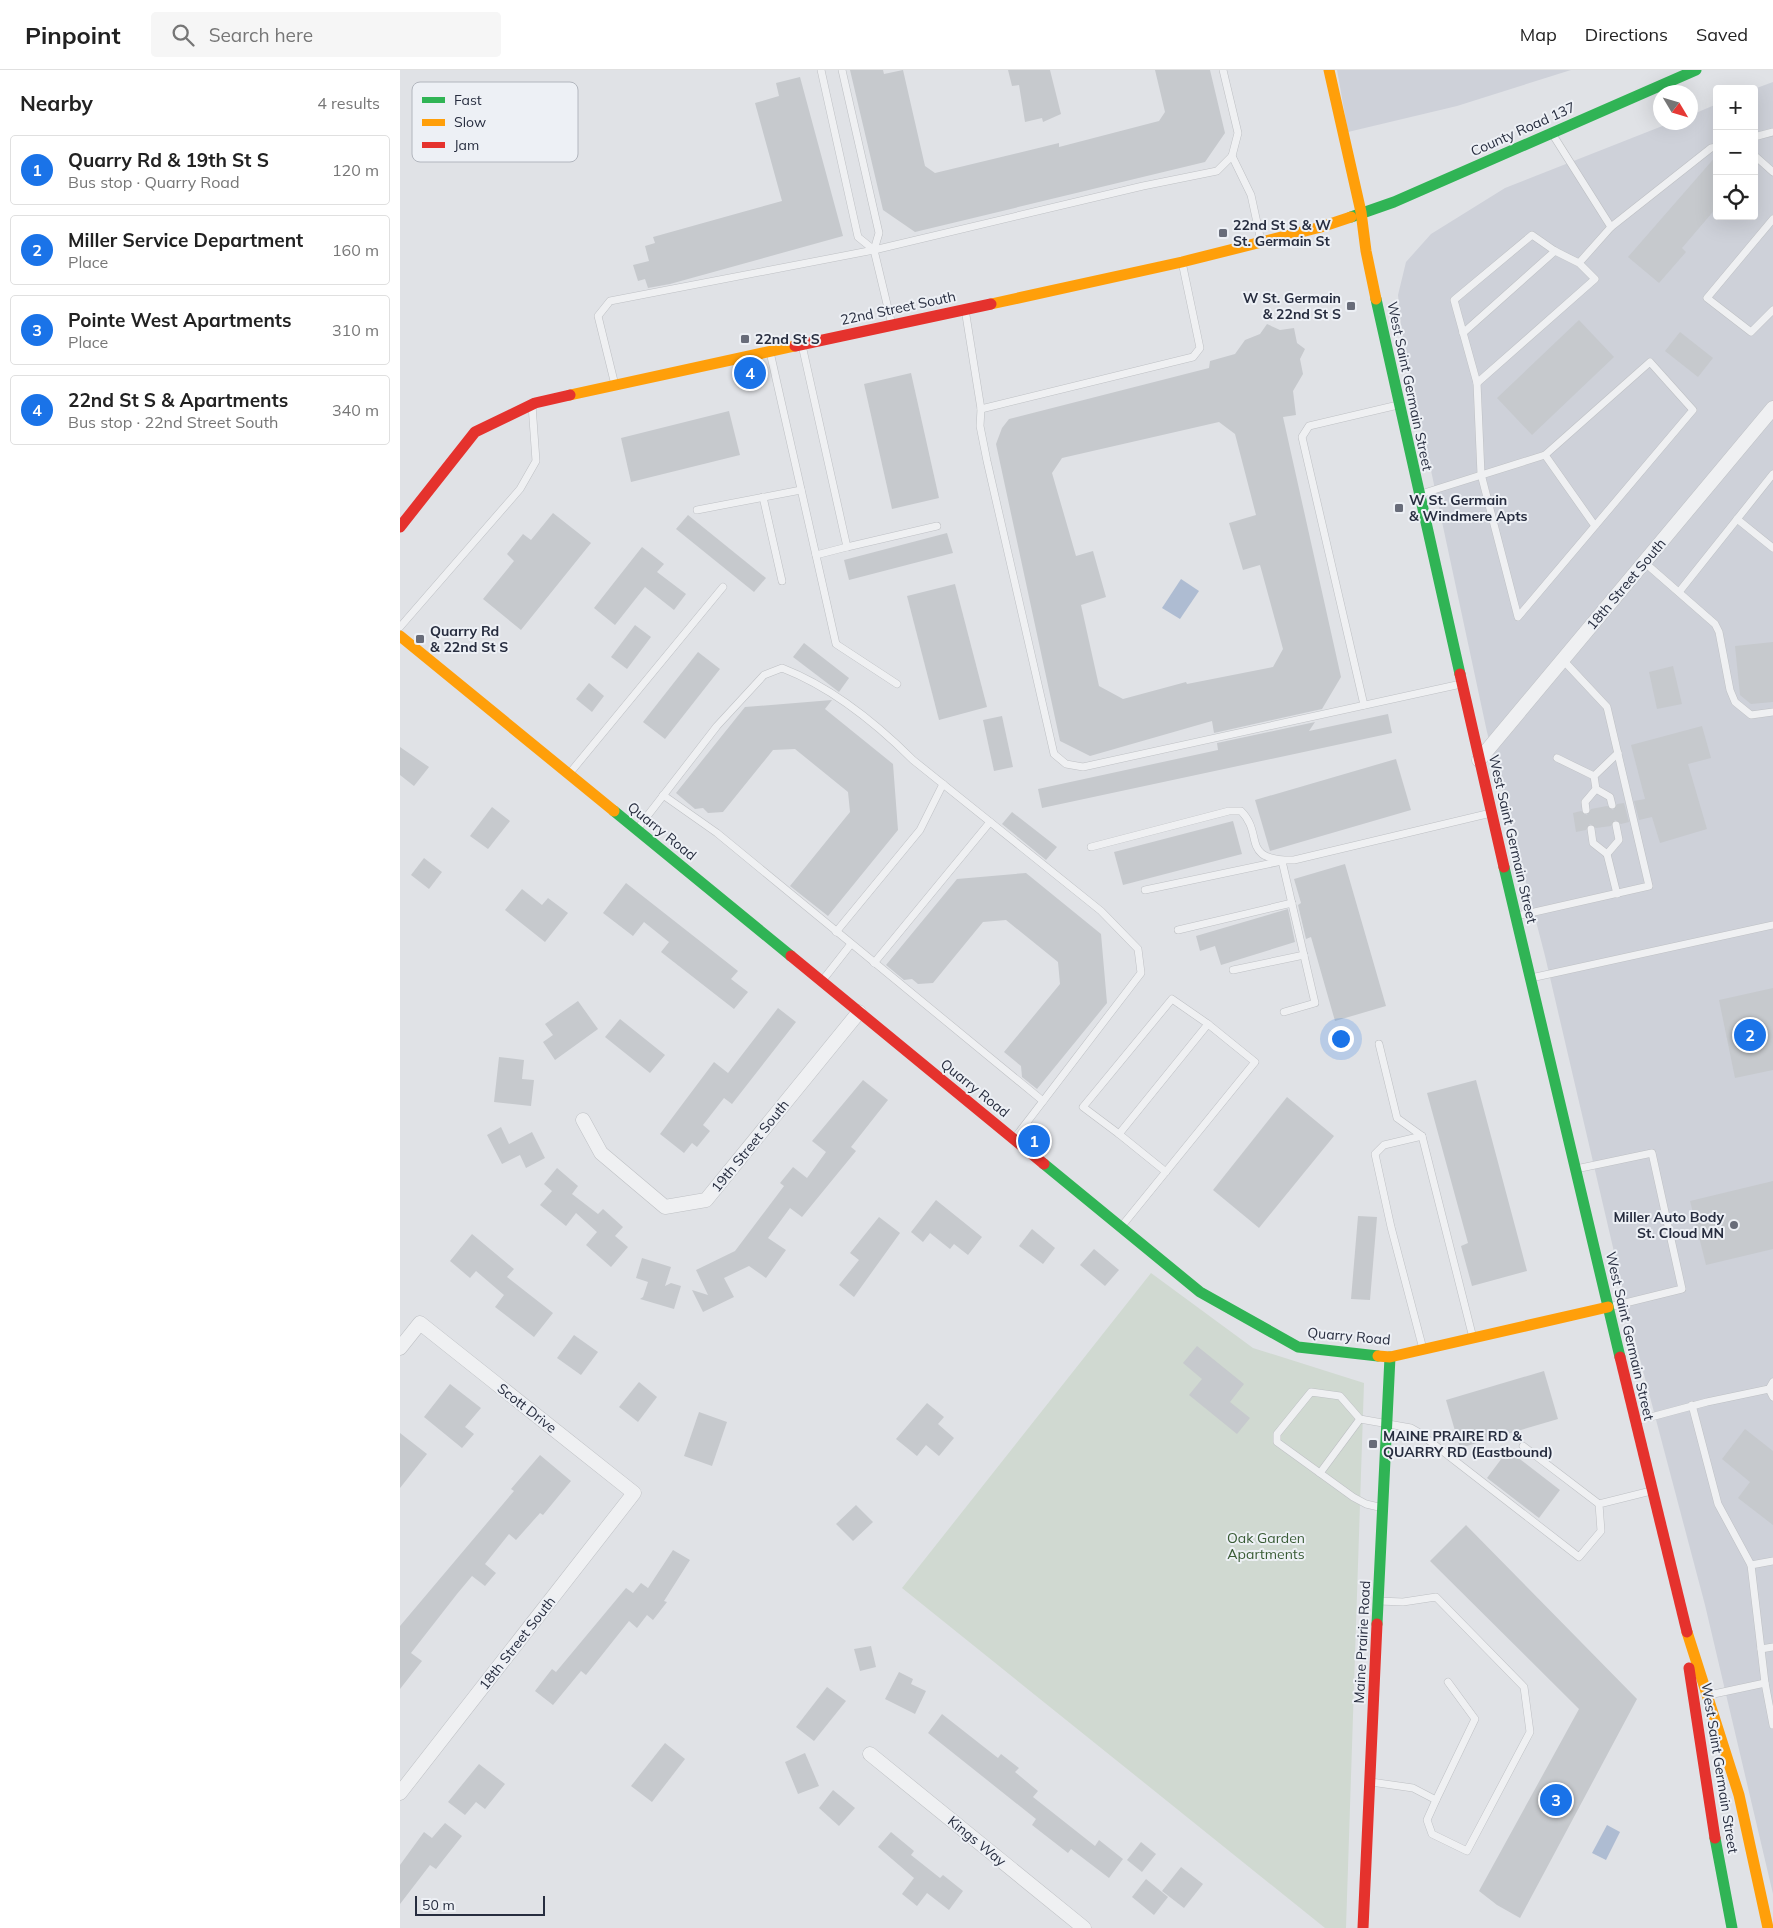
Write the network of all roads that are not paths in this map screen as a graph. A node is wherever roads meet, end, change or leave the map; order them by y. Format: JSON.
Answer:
{"nodes":[{"id":1,"x":821,"y":70,"type":"edge"},
{"id":2,"x":842,"y":70,"type":"edge"},
{"id":3,"x":1223,"y":70,"type":"edge"},
{"id":4,"x":1329,"y":70,"type":"edge"},
{"id":5,"x":1696,"y":70,"type":"edge"},
{"id":6,"x":1552,"y":132,"type":"junction"},
{"id":7,"x":1773,"y":132,"type":"edge"},
{"id":8,"x":1758,"y":136,"type":"edge"},
{"id":9,"x":1713,"y":148,"type":"edge"},
{"id":10,"x":1232,"y":156,"type":"junction"},
{"id":11,"x":1758,"y":159,"type":"edge"},
{"id":12,"x":1773,"y":172,"type":"edge"},
{"id":13,"x":1361,"y":212,"type":"junction"},
{"id":14,"x":1773,"y":218,"type":"edge"},
{"id":15,"x":1611,"y":227,"type":"junction"},
{"id":16,"x":1261,"y":244,"type":"junction"},
{"id":17,"x":874,"y":250,"type":"junction"},
{"id":18,"x":1555,"y":251,"type":"junction"},
{"id":19,"x":1182,"y":262,"type":"junction"},
{"id":20,"x":1579,"y":263,"type":"junction"},
{"id":21,"x":965,"y":309,"type":"junction"},
{"id":22,"x":1773,"y":310,"type":"edge"},
{"id":23,"x":892,"y":325,"type":"junction"},
{"id":24,"x":1463,"y":333,"type":"junction"},
{"id":25,"x":802,"y":345,"type":"junction"},
{"id":26,"x":770,"y":352,"type":"junction"},
{"id":27,"x":1477,"y":384,"type":"junction"},
{"id":28,"x":615,"y":386,"type":"junction"},
{"id":29,"x":532,"y":405,"type":"junction"},
{"id":30,"x":1399,"y":405,"type":"junction"},
{"id":31,"x":982,"y":409,"type":"junction"},
{"id":32,"x":1771,"y":413,"type":"edge"},
{"id":33,"x":1544,"y":455,"type":"junction"},
{"id":34,"x":1481,"y":474,"type":"junction"},
{"id":35,"x":1773,"y":474,"type":"edge"},
{"id":36,"x":801,"y":490,"type":"junction"},
{"id":37,"x":1419,"y":495,"type":"junction"},
{"id":38,"x":763,"y":497,"type":"junction"},
{"id":39,"x":697,"y":510,"type":"dead end"},
{"id":40,"x":1737,"y":519,"type":"junction"},
{"id":41,"x":937,"y":526,"type":"dead end"},
{"id":42,"x":1595,"y":526,"type":"junction"},
{"id":43,"x":400,"y":527,"type":"edge"},
{"id":44,"x":847,"y":547,"type":"junction"},
{"id":45,"x":1773,"y":548,"type":"edge"},
{"id":46,"x":816,"y":555,"type":"junction"},
{"id":47,"x":1644,"y":562,"type":"junction"},
{"id":48,"x":782,"y":581,"type":"dead end"},
{"id":49,"x":723,"y":587,"type":"dead end"},
{"id":50,"x":1679,"y":592,"type":"junction"},
{"id":51,"x":400,"y":627,"type":"edge"},
{"id":52,"x":400,"y":636,"type":"edge"},
{"id":53,"x":1563,"y":660,"type":"junction"},
{"id":54,"x":897,"y":684,"type":"dead end"},
{"id":55,"x":1462,"y":684,"type":"junction"},
{"id":56,"x":1364,"y":705,"type":"junction"},
{"id":57,"x":1773,"y":712,"type":"edge"},
{"id":58,"x":1618,"y":753,"type":"junction"},
{"id":59,"x":1557,"y":758,"type":"dead end"},
{"id":60,"x":1479,"y":760,"type":"junction"},
{"id":61,"x":569,"y":774,"type":"junction"},
{"id":62,"x":1594,"y":776,"type":"junction"},
{"id":63,"x":943,"y":784,"type":"junction"},
{"id":64,"x":1596,"y":789,"type":"junction"},
{"id":65,"x":663,"y":795,"type":"junction"},
{"id":66,"x":1612,"y":805,"type":"dead end"},
{"id":67,"x":1586,"y":810,"type":"dead end"},
{"id":68,"x":1491,"y":813,"type":"junction"},
{"id":69,"x":990,"y":822,"type":"junction"},
{"id":70,"x":1616,"y":825,"type":"dead end"},
{"id":71,"x":636,"y":830,"type":"junction"},
{"id":72,"x":1591,"y":830,"type":"dead end"},
{"id":73,"x":1092,"y":847,"type":"dead end"},
{"id":74,"x":1607,"y":854,"type":"junction"},
{"id":75,"x":1282,"y":860,"type":"junction"},
{"id":76,"x":1145,"y":890,"type":"dead end"},
{"id":77,"x":1617,"y":894,"type":"junction"},
{"id":78,"x":1292,"y":903,"type":"junction"},
{"id":79,"x":1516,"y":917,"type":"junction"},
{"id":80,"x":1773,"y":925,"type":"edge"},
{"id":81,"x":1178,"y":930,"type":"dead end"},
{"id":82,"x":836,"y":932,"type":"junction"},
{"id":83,"x":851,"y":944,"type":"junction"},
{"id":84,"x":1304,"y":955,"type":"junction"},
{"id":85,"x":874,"y":963,"type":"junction"},
{"id":86,"x":1233,"y":970,"type":"dead end"},
{"id":87,"x":1530,"y":978,"type":"junction"},
{"id":88,"x":822,"y":982,"type":"junction"},
{"id":89,"x":859,"y":1012,"type":"junction"},
{"id":90,"x":1284,"y":1012,"type":"dead end"},
{"id":91,"x":1208,"y":1024,"type":"junction"},
{"id":92,"x":1379,"y":1044,"type":"dead end"},
{"id":93,"x":1043,"y":1101,"type":"junction"},
{"id":94,"x":583,"y":1120,"type":"dead end"},
{"id":95,"x":1119,"y":1134,"type":"junction"},
{"id":96,"x":1422,"y":1136,"type":"junction"},
{"id":97,"x":1014,"y":1139,"type":"junction"},
{"id":98,"x":1576,"y":1169,"type":"junction"},
{"id":99,"x":1166,"y":1172,"type":"junction"},
{"id":100,"x":1121,"y":1227,"type":"junction"},
{"id":101,"x":1608,"y":1307,"type":"junction"},
{"id":102,"x":1473,"y":1338,"type":"junction"},
{"id":103,"x":400,"y":1348,"type":"edge"},
{"id":104,"x":1423,"y":1350,"type":"junction"},
{"id":105,"x":1390,"y":1357,"type":"junction"},
{"id":106,"x":1771,"y":1385,"type":"edge"},
{"id":107,"x":1773,"y":1397,"type":"edge"},
{"id":108,"x":1692,"y":1406,"type":"junction"},
{"id":109,"x":1360,"y":1419,"type":"junction"},
{"id":110,"x":1635,"y":1421,"type":"junction"},
{"id":111,"x":1387,"y":1424,"type":"junction"},
{"id":112,"x":1523,"y":1446,"type":"dead end"},
{"id":113,"x":1320,"y":1473,"type":"junction"},
{"id":114,"x":1652,"y":1491,"type":"junction"},
{"id":115,"x":634,"y":1493,"type":"joint"},
{"id":116,"x":1599,"y":1504,"type":"junction"},
{"id":117,"x":1383,"y":1508,"type":"junction"},
{"id":118,"x":1773,"y":1561,"type":"edge"},
{"id":119,"x":1751,"y":1565,"type":"junction"},
{"id":120,"x":1378,"y":1600,"type":"junction"},
{"id":121,"x":1681,"y":1613,"type":"junction"},
{"id":122,"x":1773,"y":1647,"type":"edge"},
{"id":123,"x":1761,"y":1649,"type":"junction"},
{"id":124,"x":1448,"y":1682,"type":"dead end"},
{"id":125,"x":1765,"y":1683,"type":"junction"},
{"id":126,"x":1708,"y":1696,"type":"junction"},
{"id":127,"x":1773,"y":1725,"type":"edge"},
{"id":128,"x":870,"y":1754,"type":"dead end"},
{"id":129,"x":1370,"y":1782,"type":"junction"},
{"id":130,"x":400,"y":1793,"type":"edge"},
{"id":131,"x":1436,"y":1800,"type":"junction"},
{"id":132,"x":1084,"y":1928,"type":"edge"},
{"id":133,"x":1363,"y":1928,"type":"edge"},
{"id":134,"x":1732,"y":1928,"type":"edge"},
{"id":135,"x":1768,"y":1928,"type":"edge"}],
"edges":[{"from":1,"to":17,"type":"lane"},
{"from":2,"to":17,"type":"lane"},
{"from":3,"to":10,"type":"lane"},
{"from":4,"to":13,"type":"street","name":"West Saint Germain Street"},
{"from":5,"to":6,"type":"street","name":"County Road 137"},
{"from":6,"to":13,"type":"street","name":"County Road 137"},
{"from":6,"to":15,"type":"lane"},
{"from":7,"to":8,"type":"lane"},
{"from":9,"to":15,"type":"lane"},
{"from":10,"to":16,"type":"lane"},
{"from":10,"to":17,"type":"lane"},
{"from":11,"to":12,"type":"lane"},
{"from":13,"to":16,"type":"street","name":"22nd Street South"},
{"from":13,"to":30,"type":"street","name":"West Saint Germain Street"},
{"from":14,"to":22,"type":"lane"},
{"from":15,"to":20,"type":"lane"},
{"from":16,"to":19,"type":"street","name":"22nd Street South"},
{"from":17,"to":23,"type":"lane"},
{"from":17,"to":28,"type":"lane"},
{"from":18,"to":20,"type":"lane"},
{"from":18,"to":24,"type":"lane"},
{"from":18,"to":24,"type":"lane"},
{"from":19,"to":21,"type":"street","name":"22nd Street South"},
{"from":19,"to":31,"type":"lane"},
{"from":20,"to":27,"type":"lane"},
{"from":21,"to":23,"type":"street","name":"22nd Street South"},
{"from":21,"to":31,"type":"lane"},
{"from":23,"to":25,"type":"street","name":"22nd Street South"},
{"from":24,"to":27,"type":"lane"},
{"from":25,"to":26,"type":"street","name":"22nd Street South"},
{"from":25,"to":44,"type":"lane"},
{"from":26,"to":28,"type":"street","name":"22nd Street South"},
{"from":26,"to":36,"type":"lane"},
{"from":27,"to":34,"type":"lane"},
{"from":28,"to":29,"type":"street","name":"22nd Street South"},
{"from":29,"to":43,"type":"street","name":"22nd Street South"},
{"from":29,"to":51,"type":"lane"},
{"from":30,"to":37,"type":"street","name":"West Saint Germain Street"},
{"from":30,"to":56,"type":"lane"},
{"from":31,"to":56,"type":"lane"},
{"from":32,"to":47,"type":"street","name":"18th Street South"},
{"from":33,"to":34,"type":"lane"},
{"from":33,"to":42,"type":"lane"},
{"from":33,"to":42,"type":"lane"},
{"from":34,"to":37,"type":"lane"},
{"from":34,"to":42,"type":"lane"},
{"from":35,"to":40,"type":"lane"},
{"from":36,"to":38,"type":"lane"},
{"from":36,"to":46,"type":"lane"},
{"from":37,"to":55,"type":"street","name":"West Saint Germain Street"},
{"from":38,"to":39,"type":"lane"},
{"from":38,"to":48,"type":"lane"},
{"from":40,"to":45,"type":"lane"},
{"from":40,"to":50,"type":"lane"},
{"from":41,"to":44,"type":"lane"},
{"from":44,"to":46,"type":"lane"},
{"from":46,"to":54,"type":"lane"},
{"from":47,"to":50,"type":"lane"},
{"from":47,"to":53,"type":"street","name":"18th Street South"},
{"from":49,"to":61,"type":"lane"},
{"from":50,"to":57,"type":"lane"},
{"from":52,"to":61,"type":"street","name":"Quarry Road"},
{"from":53,"to":58,"type":"lane"},
{"from":53,"to":60,"type":"street","name":"18th Street South"},
{"from":55,"to":56,"type":"lane"},
{"from":55,"to":60,"type":"street","name":"West Saint Germain Street"},
{"from":58,"to":62,"type":"lane"},
{"from":58,"to":77,"type":"lane"},
{"from":59,"to":62,"type":"lane"},
{"from":60,"to":68,"type":"street","name":"West Saint Germain Street"},
{"from":61,"to":71,"type":"street","name":"Quarry Road"},
{"from":62,"to":64,"type":"lane"},
{"from":63,"to":65,"type":"lane"},
{"from":63,"to":69,"type":"lane"},
{"from":63,"to":82,"type":"lane"},
{"from":64,"to":66,"type":"lane"},
{"from":64,"to":67,"type":"lane"},
{"from":65,"to":71,"type":"lane"},
{"from":65,"to":82,"type":"lane"},
{"from":68,"to":75,"type":"lane"},
{"from":68,"to":79,"type":"street","name":"West Saint Germain Street"},
{"from":69,"to":85,"type":"lane"},
{"from":69,"to":93,"type":"lane"},
{"from":70,"to":74,"type":"lane"},
{"from":71,"to":88,"type":"street","name":"Quarry Road"},
{"from":72,"to":74,"type":"lane"},
{"from":73,"to":75,"type":"lane"},
{"from":74,"to":77,"type":"lane"},
{"from":75,"to":76,"type":"lane"},
{"from":75,"to":78,"type":"lane"},
{"from":77,"to":79,"type":"lane"},
{"from":78,"to":81,"type":"lane"},
{"from":78,"to":84,"type":"lane"},
{"from":79,"to":87,"type":"street","name":"West Saint Germain Street"},
{"from":80,"to":87,"type":"lane"},
{"from":82,"to":83,"type":"lane"},
{"from":83,"to":85,"type":"lane"},
{"from":83,"to":88,"type":"lane"},
{"from":84,"to":86,"type":"lane"},
{"from":84,"to":90,"type":"lane"},
{"from":85,"to":93,"type":"lane"},
{"from":87,"to":98,"type":"street","name":"West Saint Germain Street"},
{"from":88,"to":89,"type":"street","name":"Quarry Road"},
{"from":89,"to":94,"type":"street","name":"19th Street South"},
{"from":89,"to":97,"type":"street","name":"Quarry Road"},
{"from":91,"to":95,"type":"lane"},
{"from":91,"to":95,"type":"lane"},
{"from":91,"to":99,"type":"lane"},
{"from":92,"to":96,"type":"lane"},
{"from":93,"to":97,"type":"lane"},
{"from":95,"to":99,"type":"lane"},
{"from":96,"to":102,"type":"lane"},
{"from":96,"to":104,"type":"lane"},
{"from":97,"to":100,"type":"street","name":"Quarry Road"},
{"from":98,"to":101,"type":"street","name":"West Saint Germain Street"},
{"from":98,"to":101,"type":"lane"},
{"from":99,"to":100,"type":"lane"},
{"from":100,"to":105,"type":"street","name":"Quarry Road"},
{"from":101,"to":102,"type":"street","name":"Quarry Road"},
{"from":101,"to":110,"type":"street","name":"West Saint Germain Street"},
{"from":102,"to":104,"type":"street","name":"Quarry Road"},
{"from":103,"to":115,"type":"street","name":"Scott Drive"},
{"from":104,"to":105,"type":"street","name":"Quarry Road"},
{"from":105,"to":111,"type":"street","name":"Maine Prairie Road"},
{"from":106,"to":107,"type":"lane"},
{"from":106,"to":108,"type":"lane"},
{"from":108,"to":110,"type":"lane"},
{"from":108,"to":119,"type":"lane"},
{"from":109,"to":111,"type":"lane"},
{"from":109,"to":113,"type":"lane"},
{"from":109,"to":113,"type":"lane"},
{"from":110,"to":114,"type":"street","name":"West Saint Germain Street"},
{"from":111,"to":116,"type":"lane"},
{"from":111,"to":117,"type":"street","name":"Maine Prairie Road"},
{"from":112,"to":116,"type":"lane"},
{"from":113,"to":117,"type":"lane"},
{"from":114,"to":116,"type":"lane"},
{"from":114,"to":121,"type":"street","name":"West Saint Germain Street"},
{"from":115,"to":130,"type":"street","name":"18th Street South"},
{"from":117,"to":120,"type":"street","name":"Maine Prairie Road"},
{"from":118,"to":119,"type":"lane"},
{"from":119,"to":123,"type":"lane"},
{"from":120,"to":129,"type":"street","name":"Maine Prairie Road"},
{"from":120,"to":131,"type":"lane"},
{"from":121,"to":126,"type":"street","name":"West Saint Germain Street"},
{"from":121,"to":134,"type":"street","name":"West Saint Germain Street"},
{"from":122,"to":123,"type":"lane"},
{"from":123,"to":125,"type":"lane"},
{"from":124,"to":131,"type":"lane"},
{"from":125,"to":126,"type":"lane"},
{"from":125,"to":127,"type":"lane"},
{"from":126,"to":135,"type":"street","name":"West Saint Germain Street"},
{"from":128,"to":132,"type":"street","name":"Kings Way"},
{"from":129,"to":131,"type":"lane"},
{"from":129,"to":133,"type":"street","name":"Maine Prairie Road"}]}
